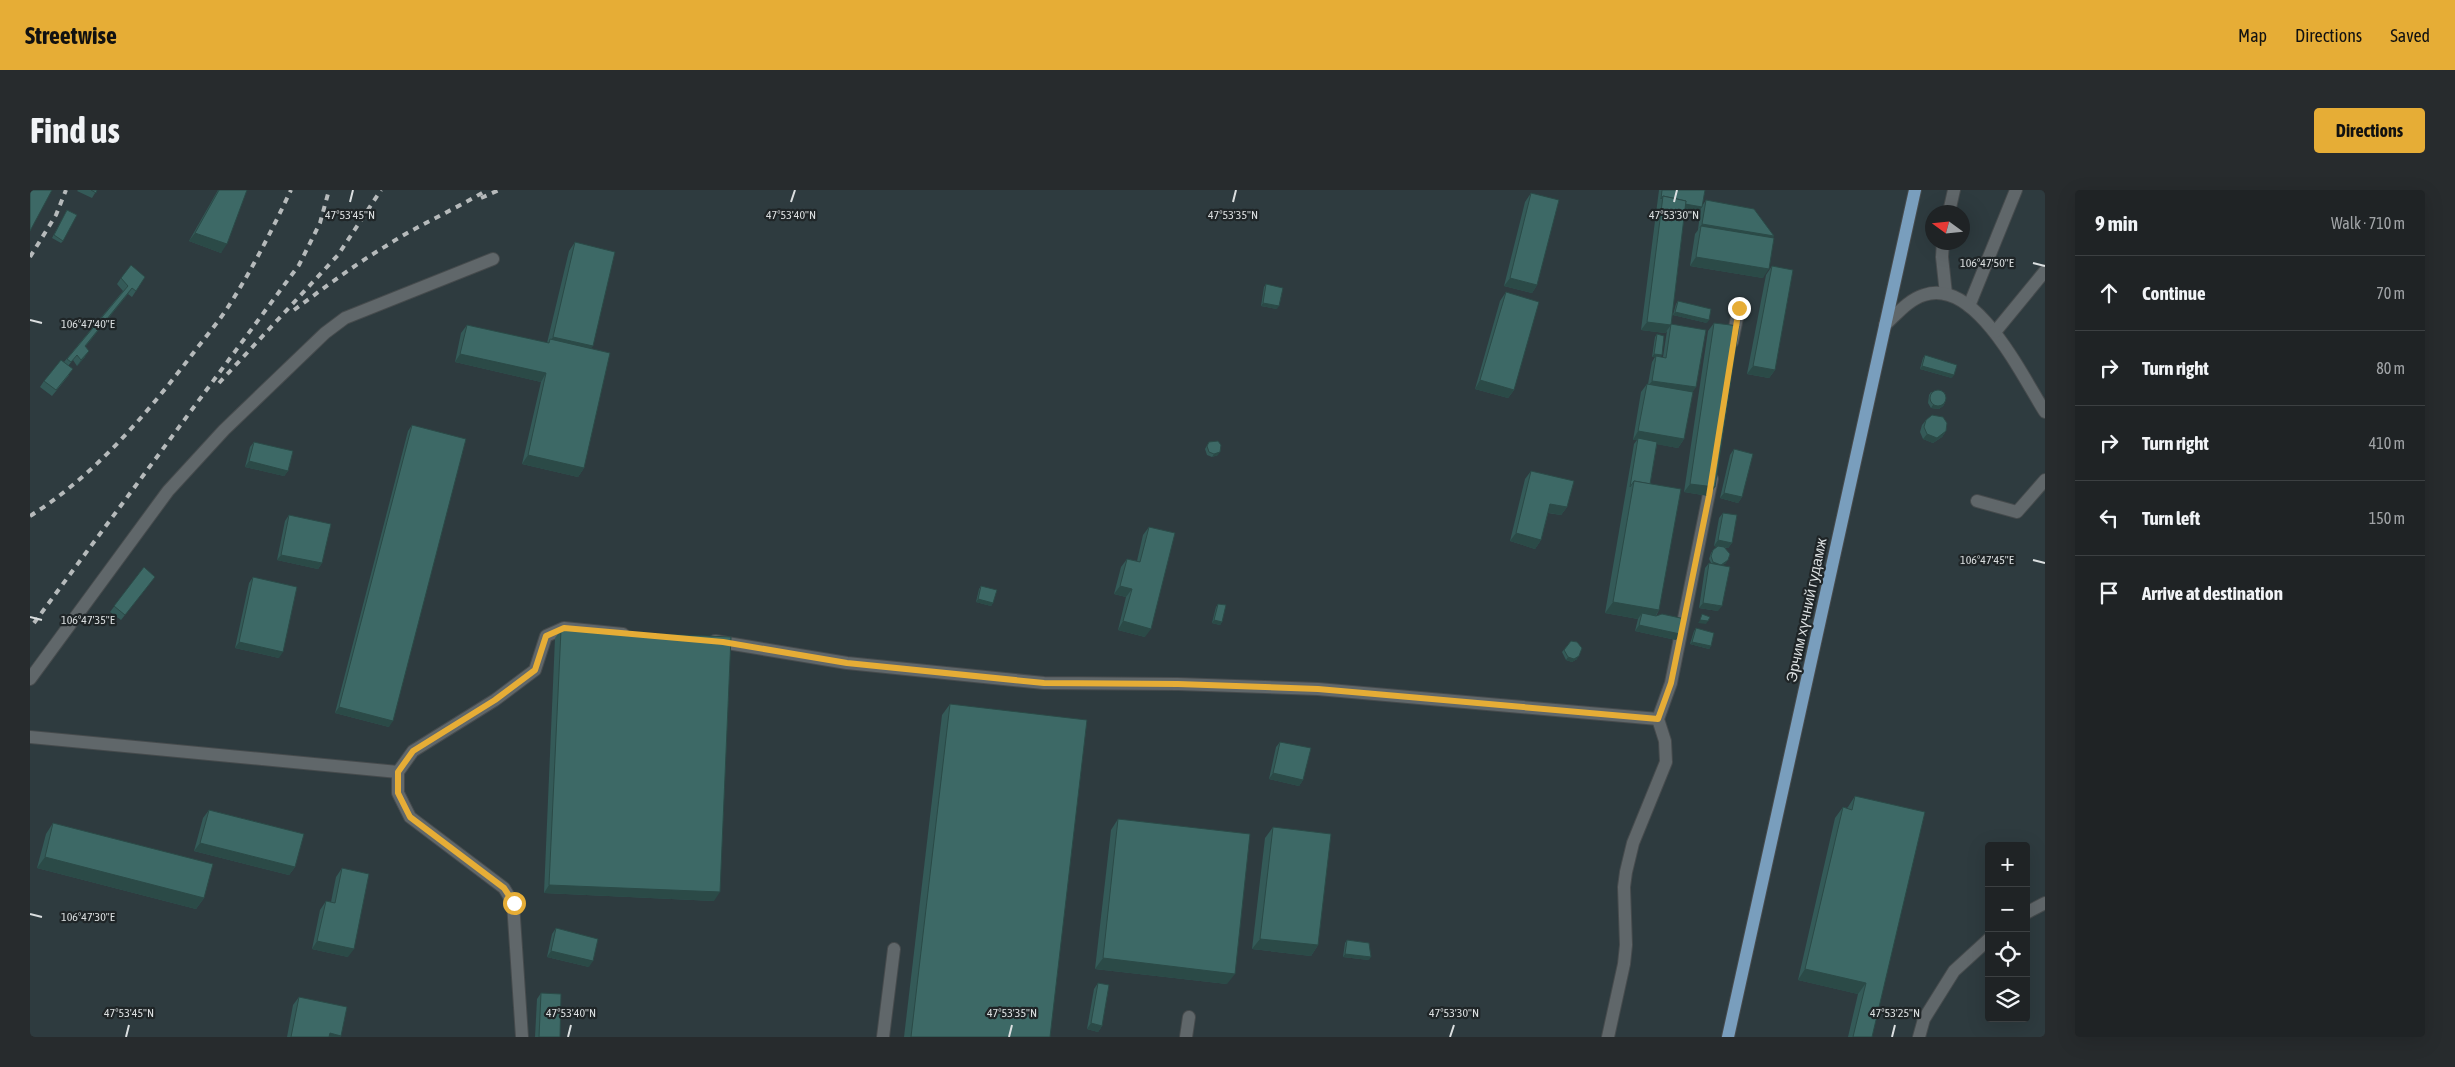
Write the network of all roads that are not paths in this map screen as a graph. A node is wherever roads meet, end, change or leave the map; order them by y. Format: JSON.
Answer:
{"nodes":[{"id":1,"x":1915,"y":190,"type":"edge"},
{"id":2,"x":1954,"y":190,"type":"edge"},
{"id":3,"x":2016,"y":190,"type":"edge"},
{"id":4,"x":1950,"y":205,"type":"edge"},
{"id":5,"x":1942,"y":250,"type":"edge"},
{"id":6,"x":493,"y":259,"type":"dead end"},
{"id":7,"x":2045,"y":271,"type":"edge"},
{"id":8,"x":1946,"y":294,"type":"junction"},
{"id":9,"x":1968,"y":306,"type":"junction"},
{"id":10,"x":1739,"y":308,"type":"dead end"},
{"id":11,"x":1885,"y":325,"type":"junction"},
{"id":12,"x":1995,"y":332,"type":"junction"},
{"id":13,"x":1730,"y":354,"type":"edge"},
{"id":14,"x":2045,"y":412,"type":"edge"},
{"id":15,"x":1714,"y":467,"type":"edge"},
{"id":16,"x":2045,"y":480,"type":"edge"},
{"id":17,"x":1977,"y":501,"type":"dead end"},
{"id":18,"x":632,"y":634,"type":"edge"},
{"id":19,"x":706,"y":641,"type":"edge"},
{"id":20,"x":30,"y":679,"type":"edge"},
{"id":21,"x":1658,"y":719,"type":"junction"},
{"id":22,"x":30,"y":737,"type":"edge"},
{"id":23,"x":398,"y":772,"type":"junction"},
{"id":24,"x":2045,"y":903,"type":"edge"},
{"id":25,"x":2030,"y":911,"type":"edge"},
{"id":26,"x":1985,"y":943,"type":"edge"},
{"id":27,"x":894,"y":949,"type":"dead end"},
{"id":28,"x":1189,"y":1017,"type":"dead end"},
{"id":29,"x":522,"y":1037,"type":"edge"},
{"id":30,"x":883,"y":1037,"type":"edge"},
{"id":31,"x":1186,"y":1037,"type":"edge"},
{"id":32,"x":1608,"y":1037,"type":"edge"},
{"id":33,"x":1728,"y":1037,"type":"edge"},
{"id":34,"x":1919,"y":1037,"type":"edge"}],
"edges":[{"from":1,"to":11,"type":"main road","name":"Эрчим хүчний гудамж"},
{"from":2,"to":4,"type":"street"},
{"from":3,"to":9,"type":"street"},
{"from":5,"to":8,"type":"street"},
{"from":6,"to":20,"type":"street"},
{"from":7,"to":12,"type":"street"},
{"from":8,"to":9,"type":"street"},
{"from":8,"to":11,"type":"street"},
{"from":9,"to":12,"type":"street"},
{"from":10,"to":13,"type":"street"},
{"from":11,"to":33,"type":"main road","name":"Эрчим хүчний гудамж"},
{"from":12,"to":14,"type":"street"},
{"from":15,"to":21,"type":"street"},
{"from":16,"to":17,"type":"street"},
{"from":18,"to":23,"type":"street"},
{"from":19,"to":21,"type":"street"},
{"from":21,"to":32,"type":"street"},
{"from":22,"to":23,"type":"street"},
{"from":23,"to":29,"type":"street"},
{"from":24,"to":25,"type":"street"},
{"from":26,"to":34,"type":"street"},
{"from":27,"to":30,"type":"street"},
{"from":28,"to":31,"type":"street"}]}
